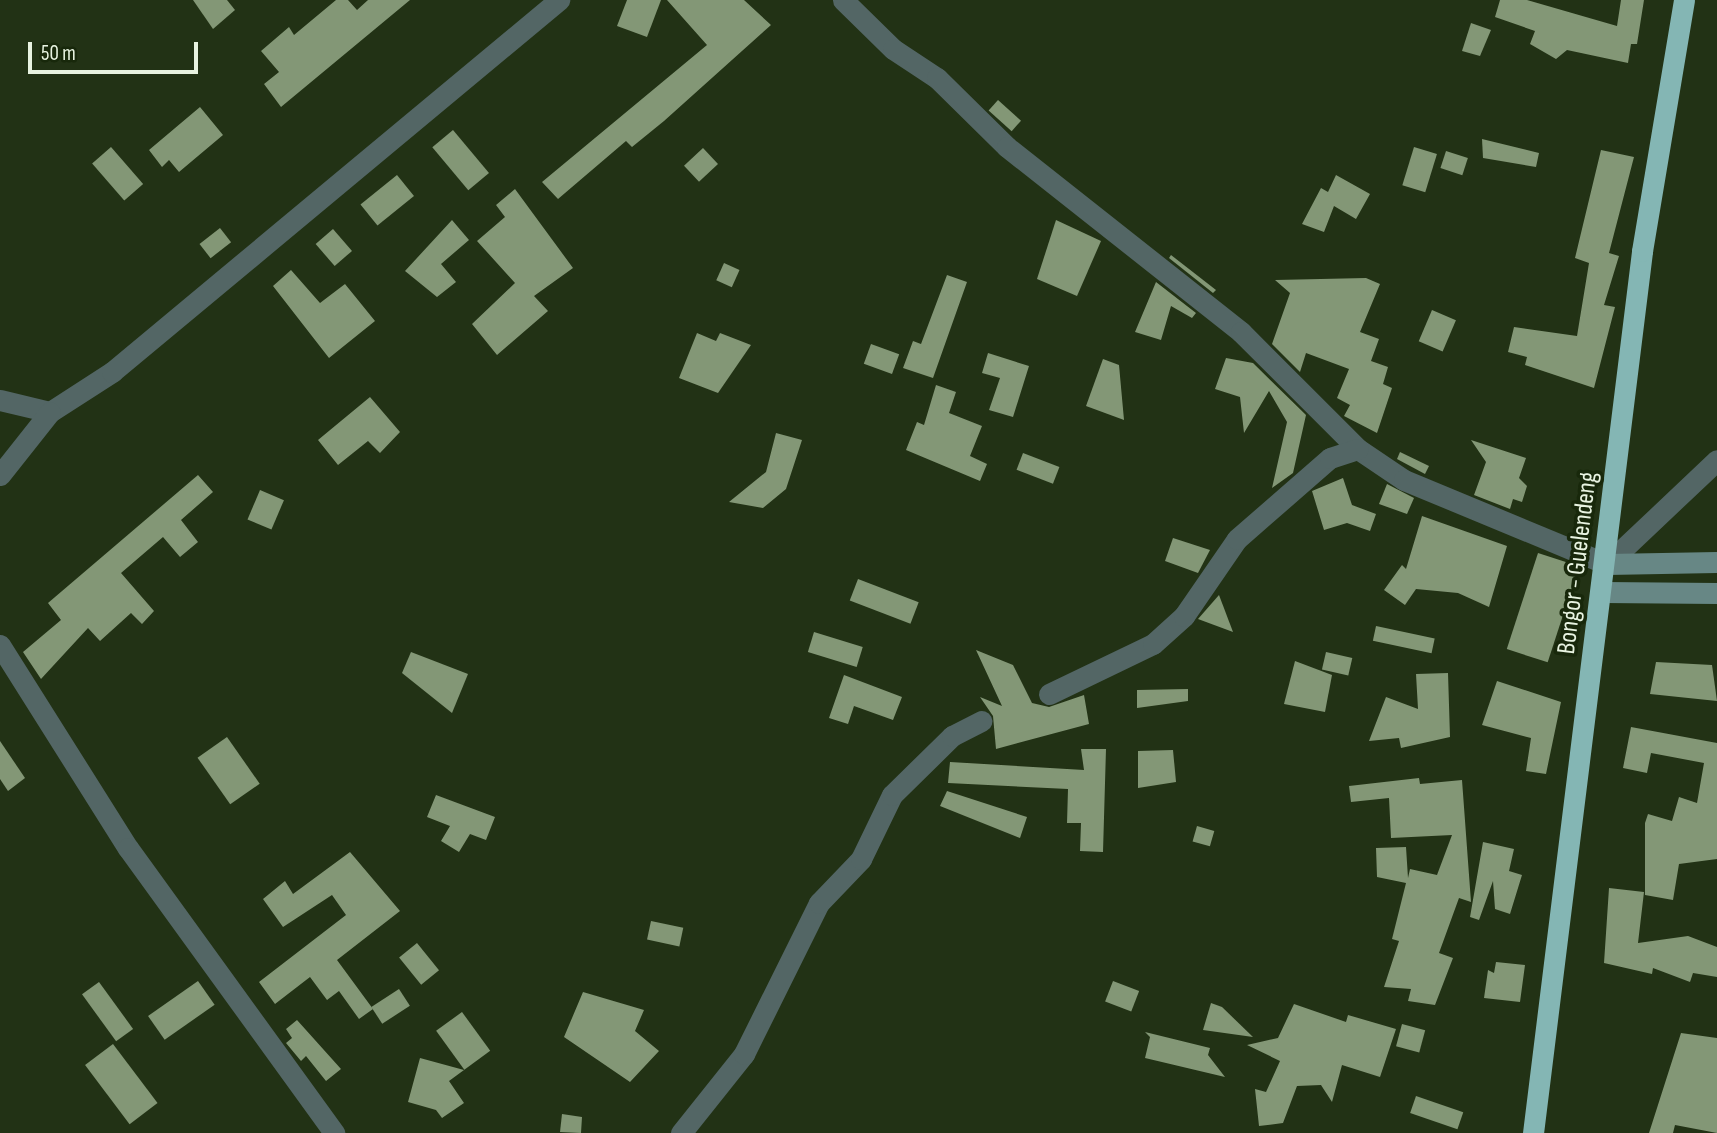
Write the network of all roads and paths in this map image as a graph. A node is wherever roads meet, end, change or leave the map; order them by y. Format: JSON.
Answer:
{"nodes":[{"id":1,"x":559,"y":0,"type":"edge"},
{"id":2,"x":843,"y":0,"type":"edge"},
{"id":3,"x":1684,"y":0,"type":"edge"},
{"id":4,"x":0,"y":400,"type":"edge"},
{"id":5,"x":50,"y":412,"type":"junction"},
{"id":6,"x":1358,"y":449,"type":"junction"},
{"id":7,"x":1717,"y":460,"type":"edge"},
{"id":8,"x":0,"y":475,"type":"edge"},
{"id":9,"x":1717,"y":562,"type":"edge"},
{"id":10,"x":1607,"y":564,"type":"junction"},
{"id":11,"x":1603,"y":592,"type":"junction"},
{"id":12,"x":1717,"y":593,"type":"edge"},
{"id":13,"x":0,"y":645,"type":"edge"},
{"id":14,"x":1049,"y":694,"type":"dead end"},
{"id":15,"x":981,"y":721,"type":"dead end"},
{"id":16,"x":334,"y":1133,"type":"edge"},
{"id":17,"x":681,"y":1133,"type":"edge"},
{"id":18,"x":1533,"y":1133,"type":"edge"}],
"edges":[{"from":1,"to":5,"type":"street"},
{"from":2,"to":6,"type":"street"},
{"from":3,"to":10,"type":"highway","name":"Bongor - Guelendeng"},
{"from":4,"to":5,"type":"street"},
{"from":5,"to":8,"type":"street"},
{"from":6,"to":10,"type":"street"},
{"from":6,"to":14,"type":"street"},
{"from":7,"to":10,"type":"street"},
{"from":9,"to":10,"type":"main road"},
{"from":10,"to":11,"type":"highway","name":"Bongor - Guelendeng"},
{"from":11,"to":12,"type":"main road"},
{"from":11,"to":18,"type":"highway","name":"Bongor - Guelendeng"},
{"from":13,"to":16,"type":"street"},
{"from":15,"to":17,"type":"street"}]}
